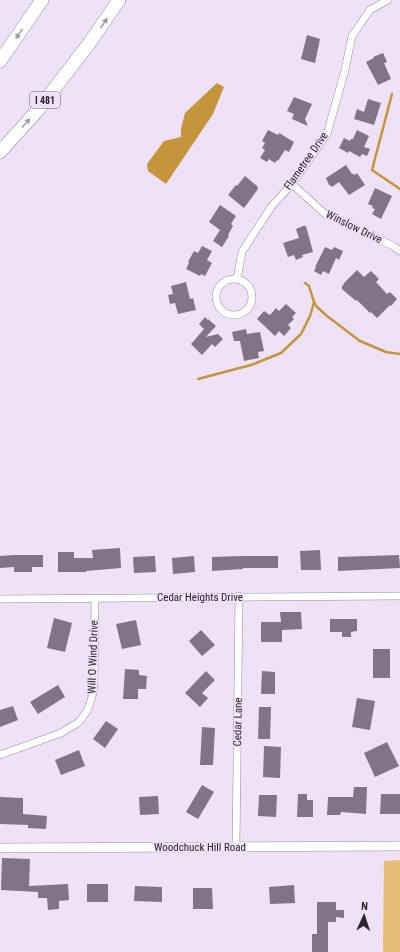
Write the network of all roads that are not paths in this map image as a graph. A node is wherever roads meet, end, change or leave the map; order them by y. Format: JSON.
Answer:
{"nodes":[{"id":1,"x":42,"y":0,"type":"edge"},
{"id":2,"x":119,"y":0,"type":"edge"},
{"id":3,"x":388,"y":0,"type":"edge"},
{"id":4,"x":0,"y":61,"type":"edge"},
{"id":5,"x":0,"y":152,"type":"edge"},
{"id":6,"x":292,"y":184,"type":"junction"},
{"id":7,"x":400,"y":251,"type":"edge"},
{"id":8,"x":237,"y":279,"type":"junction"},
{"id":9,"x":239,"y":596,"type":"junction"},
{"id":10,"x":400,"y":596,"type":"edge"},
{"id":11,"x":95,"y":598,"type":"junction"},
{"id":12,"x":0,"y":599,"type":"edge"},
{"id":13,"x":0,"y":755,"type":"edge"},
{"id":14,"x":400,"y":846,"type":"edge"},
{"id":15,"x":236,"y":847,"type":"junction"},
{"id":16,"x":0,"y":848,"type":"edge"}],
"edges":[{"from":1,"to":4,"type":"highway","one_way":true},
{"from":5,"to":2,"type":"highway","number":"I 481","one_way":true},
{"from":3,"to":6,"type":"street","name":"Flametree Drive"},
{"from":6,"to":7,"type":"street","name":"Winslow Drive"},
{"from":6,"to":8,"type":"street","name":"Flametree Drive"},
{"from":8,"to":8,"type":"street"},
{"from":9,"to":10,"type":"street","name":"Cedar Heights Drive"},
{"from":9,"to":11,"type":"street","name":"Cedar Heights Drive"},
{"from":9,"to":15,"type":"street","name":"Cedar Lane"},
{"from":11,"to":12,"type":"street","name":"Cedar Heights Drive"},
{"from":11,"to":13,"type":"street","name":"Will O Wind Drive"},
{"from":14,"to":15,"type":"street","name":"Woodchuck Hill Road"},
{"from":15,"to":16,"type":"street","name":"Woodchuck Hill Road"}]}
